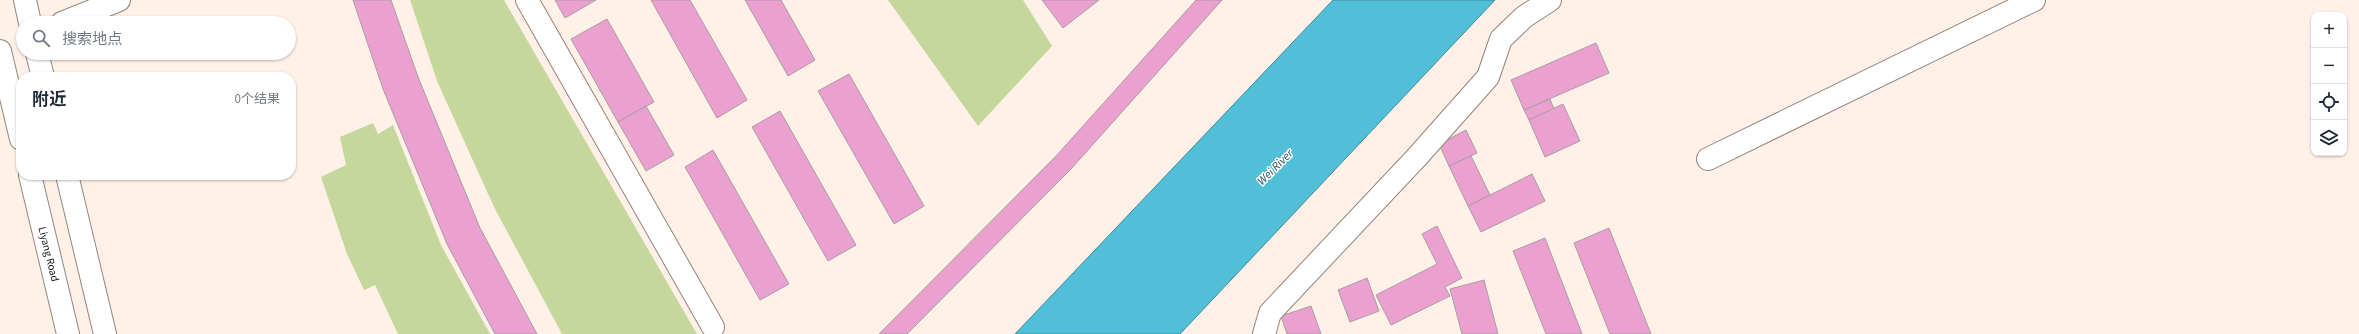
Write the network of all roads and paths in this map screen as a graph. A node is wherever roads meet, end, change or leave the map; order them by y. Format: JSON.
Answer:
{"nodes":[{"id":1,"x":25,"y":0,"type":"edge"},
{"id":2,"x":119,"y":0,"type":"edge"},
{"id":3,"x":527,"y":0,"type":"edge"},
{"id":4,"x":1550,"y":0,"type":"edge"},
{"id":5,"x":2034,"y":0,"type":"edge"},
{"id":6,"x":28,"y":16,"type":"edge"},
{"id":7,"x":79,"y":16,"type":"edge"},
{"id":8,"x":0,"y":51,"type":"edge"},
{"id":9,"x":39,"y":60,"type":"edge"},
{"id":10,"x":42,"y":72,"type":"edge"},
{"id":11,"x":16,"y":118,"type":"edge"},
{"id":12,"x":1708,"y":159,"type":"dead end"},
{"id":13,"x":31,"y":180,"type":"edge"},
{"id":14,"x":68,"y":180,"type":"edge"},
{"id":15,"x":713,"y":326,"type":"dead end"},
{"id":16,"x":68,"y":334,"type":"edge"},
{"id":17,"x":105,"y":334,"type":"edge"},
{"id":18,"x":1264,"y":334,"type":"edge"}],
"edges":[{"from":1,"to":6,"type":"street"},
{"from":2,"to":7,"type":"street"},
{"from":3,"to":15,"type":"street"},
{"from":4,"to":18,"type":"street"},
{"from":5,"to":12,"type":"street"},
{"from":8,"to":11,"type":"street"},
{"from":9,"to":10,"type":"street"},
{"from":13,"to":16,"type":"street","name":"Liyang Road"},
{"from":14,"to":17,"type":"street"}]}
